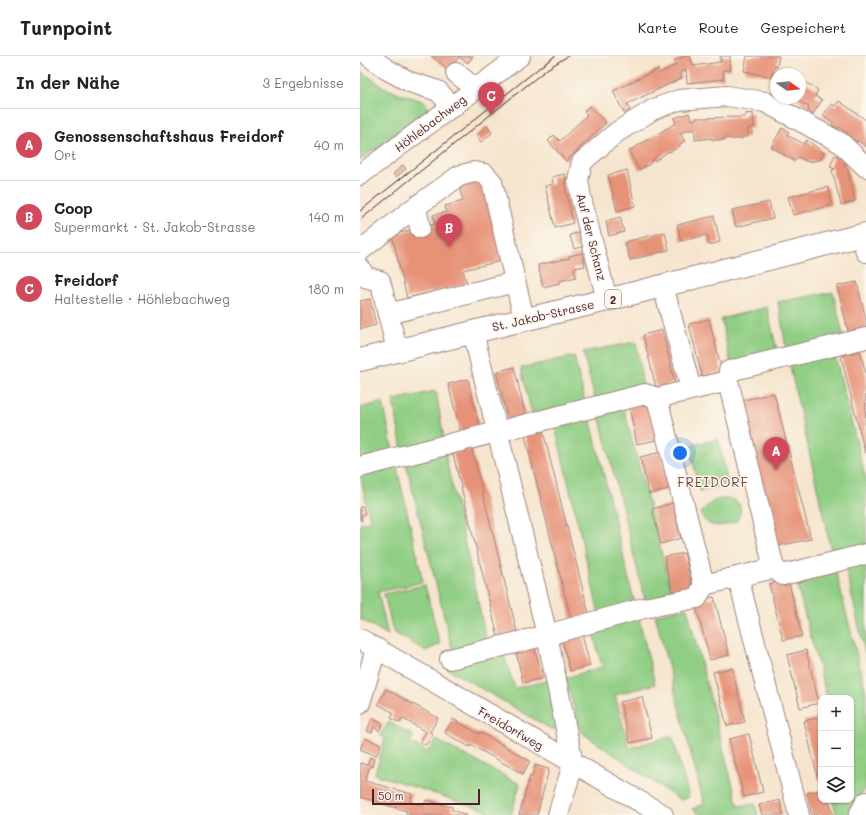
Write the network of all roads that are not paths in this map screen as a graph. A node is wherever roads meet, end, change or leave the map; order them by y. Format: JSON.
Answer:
{"nodes":[{"id":1,"x":369,"y":56,"type":"edge"},
{"id":2,"x":520,"y":56,"type":"edge"},
{"id":3,"x":456,"y":73,"type":"dead end"},
{"id":4,"x":476,"y":89,"type":"junction"},
{"id":5,"x":453,"y":107,"type":"junction"},
{"id":6,"x":866,"y":166,"type":"edge"},
{"id":7,"x":360,"y":175,"type":"edge"},
{"id":8,"x":416,"y":207,"type":"junction"},
{"id":9,"x":420,"y":228,"type":"dead end"},
{"id":10,"x":865,"y":240,"type":"edge"},
{"id":11,"x":360,"y":251,"type":"edge"},
{"id":12,"x":360,"y":268,"type":"edge"},
{"id":13,"x":515,"y":282,"type":"junction"},
{"id":14,"x":663,"y":286,"type":"junction"},
{"id":15,"x":607,"y":300,"type":"junction"},
{"id":16,"x":388,"y":314,"type":"junction"},
{"id":17,"x":524,"y":320,"type":"junction"},
{"id":18,"x":473,"y":332,"type":"junction"},
{"id":19,"x":866,"y":338,"type":"edge"},
{"id":20,"x":397,"y":350,"type":"junction"},
{"id":21,"x":360,"y":360,"type":"edge"},
{"id":22,"x":728,"y":381,"type":"junction"},
{"id":23,"x":691,"y":390,"type":"junction"},
{"id":24,"x":657,"y":398,"type":"junction"},
{"id":25,"x":497,"y":431,"type":"junction"},
{"id":26,"x":360,"y":466,"type":"edge"},
{"id":27,"x":866,"y":554,"type":"edge"},
{"id":28,"x":774,"y":568,"type":"junction"},
{"id":29,"x":738,"y":578,"type":"junction"},
{"id":30,"x":704,"y":585,"type":"junction"},
{"id":31,"x":547,"y":635,"type":"junction"},
{"id":32,"x":368,"y":644,"type":"edge"},
{"id":33,"x":450,"y":659,"type":"dead end"},
{"id":34,"x":360,"y":703,"type":"edge"},
{"id":35,"x":573,"y":764,"type":"junction"},
{"id":36,"x":866,"y":802,"type":"edge"},
{"id":37,"x":558,"y":815,"type":"edge"},
{"id":38,"x":663,"y":815,"type":"edge"},
{"id":39,"x":799,"y":815,"type":"edge"},
{"id":40,"x":859,"y":815,"type":"edge"}],
"edges":[{"from":1,"to":5,"type":"street"},
{"from":2,"to":4,"type":"street","name":"Höhlebachweg"},
{"from":3,"to":4,"type":"street"},
{"from":4,"to":5,"type":"street","name":"Höhlebachweg"},
{"from":5,"to":7,"type":"street","name":"Höhlebachweg"},
{"from":6,"to":15,"type":"street","name":"Auf der Schanz"},
{"from":8,"to":9,"type":"street"},
{"from":8,"to":11,"type":"street"},
{"from":8,"to":13,"type":"street"},
{"from":10,"to":14,"type":"main road","name":"St. Jakob-Strasse","number":"2"},
{"from":12,"to":16,"type":"street"},
{"from":13,"to":16,"type":"street"},
{"from":13,"to":17,"type":"street"},
{"from":14,"to":15,"type":"main road","name":"St. Jakob-Strasse","number":"2"},
{"from":14,"to":23,"type":"street"},
{"from":15,"to":17,"type":"main road","name":"St. Jakob-Strasse","number":"2"},
{"from":16,"to":20,"type":"street"},
{"from":17,"to":18,"type":"main road","name":"St. Jakob-Strasse","number":"2"},
{"from":18,"to":20,"type":"main road","name":"St. Jakob-Strasse","number":"2"},
{"from":18,"to":25,"type":"street"},
{"from":19,"to":22,"type":"street"},
{"from":20,"to":21,"type":"main road","name":"St. Jakob-Strasse","number":"2"},
{"from":22,"to":23,"type":"street"},
{"from":22,"to":28,"type":"street"},
{"from":23,"to":24,"type":"street"},
{"from":24,"to":25,"type":"street"},
{"from":24,"to":30,"type":"street"},
{"from":25,"to":26,"type":"street"},
{"from":25,"to":31,"type":"street"},
{"from":27,"to":28,"type":"street"},
{"from":28,"to":29,"type":"street"},
{"from":29,"to":30,"type":"street"},
{"from":29,"to":39,"type":"street"},
{"from":30,"to":31,"type":"street"},
{"from":31,"to":33,"type":"street"},
{"from":31,"to":35,"type":"street"},
{"from":32,"to":34,"type":"street"},
{"from":32,"to":35,"type":"street","name":"Freidorfweg"},
{"from":35,"to":37,"type":"street"},
{"from":35,"to":38,"type":"street","name":"Freidorfweg"},
{"from":36,"to":40,"type":"street"}]}
